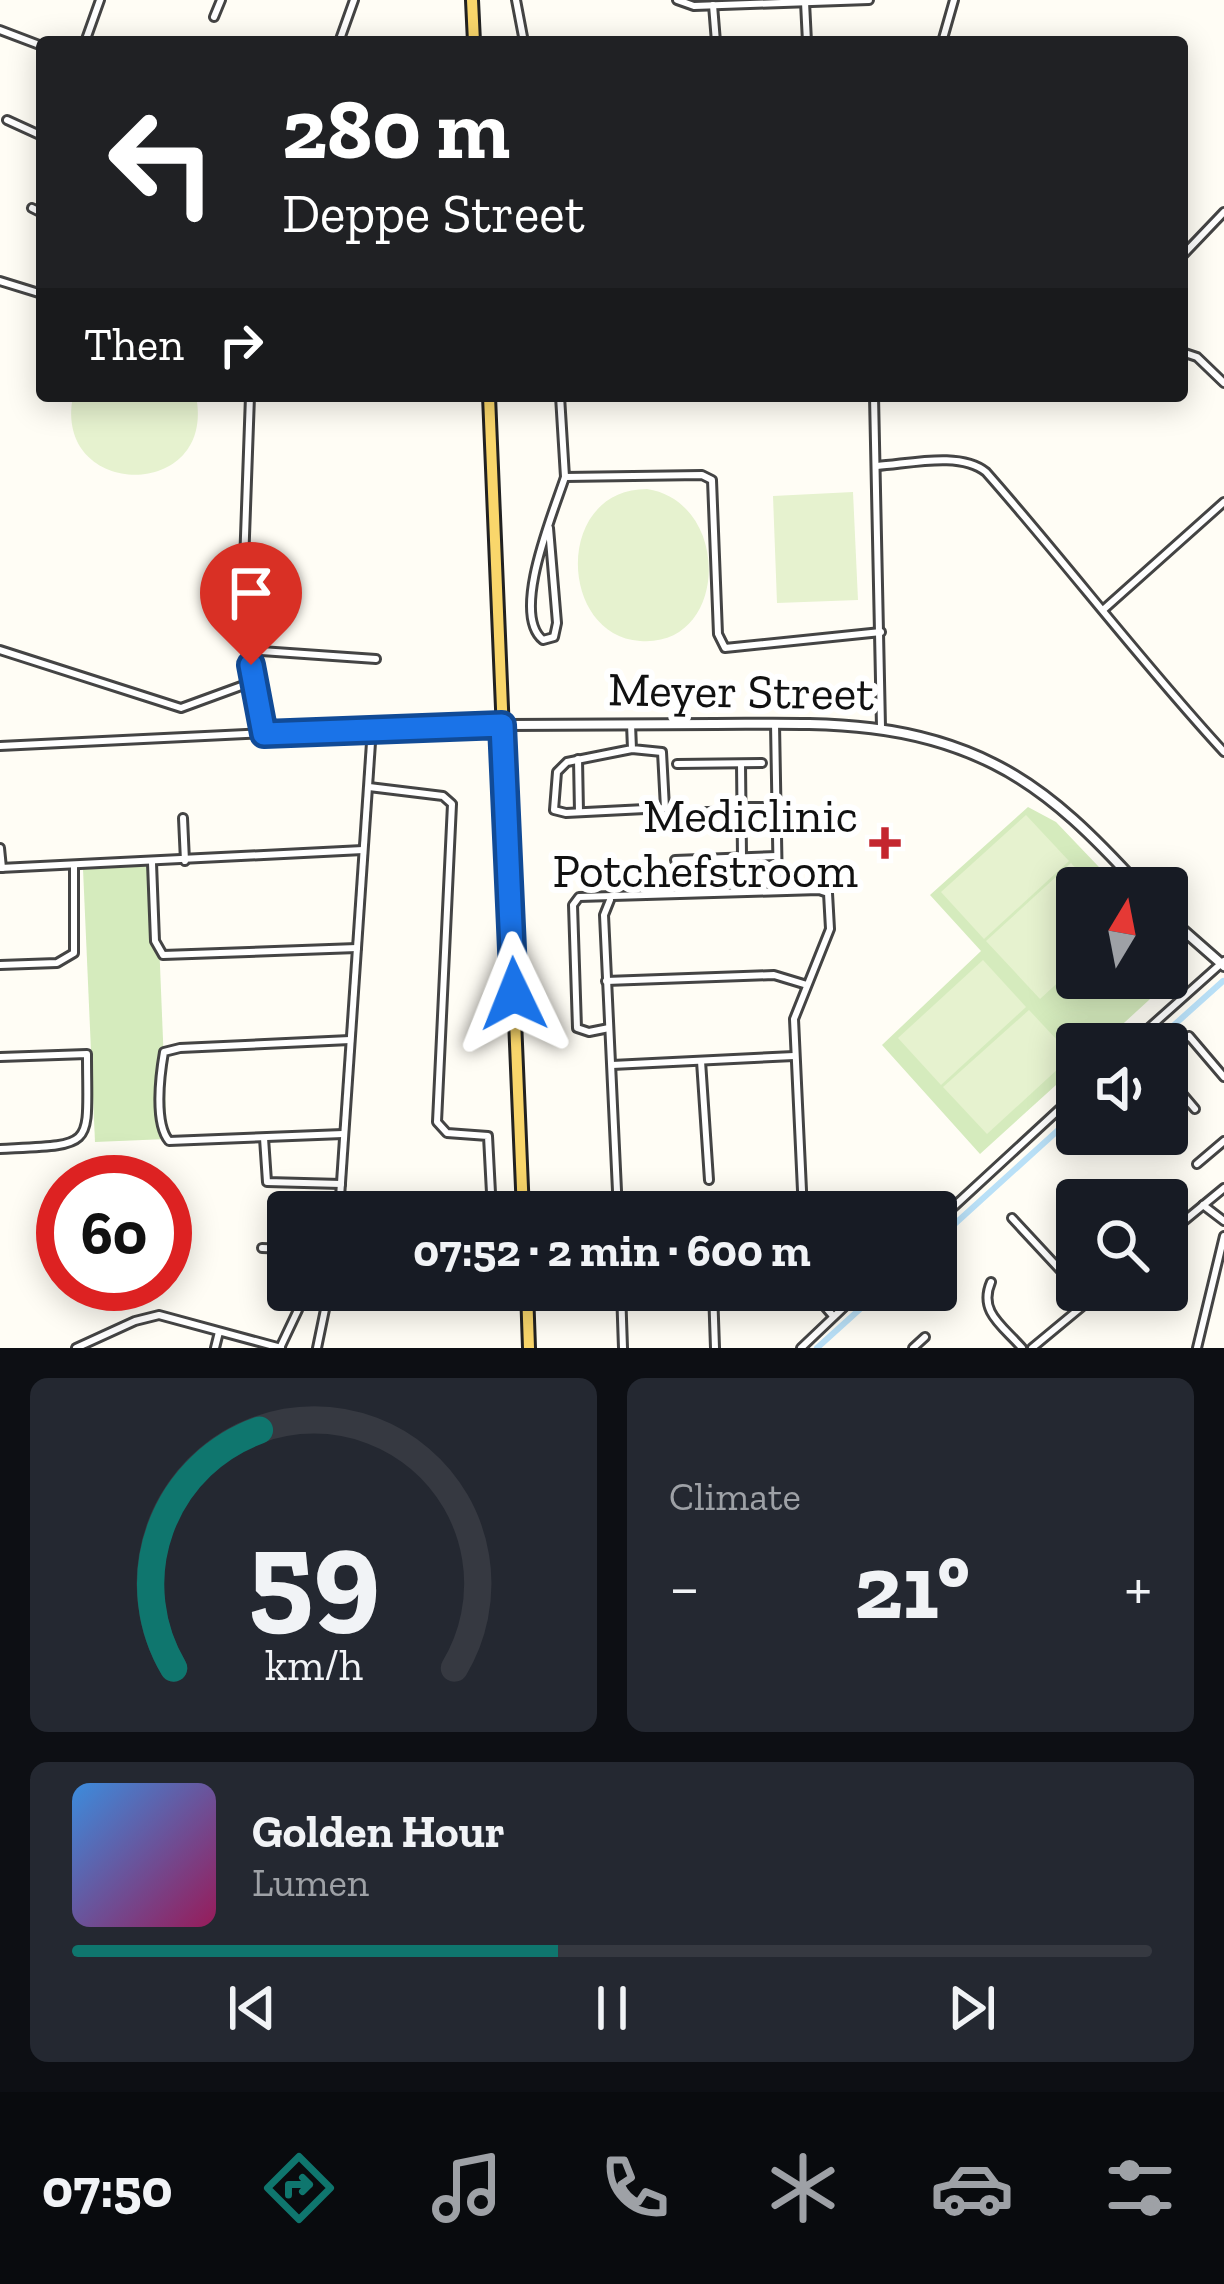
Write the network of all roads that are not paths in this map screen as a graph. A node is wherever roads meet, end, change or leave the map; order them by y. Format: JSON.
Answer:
{"nodes":[{"id":1,"x":100,"y":0,"type":"edge"},
{"id":2,"x":220,"y":0,"type":"edge"},
{"id":3,"x":354,"y":0,"type":"edge"},
{"id":4,"x":472,"y":0,"type":"edge"},
{"id":5,"x":516,"y":0,"type":"edge"},
{"id":6,"x":677,"y":0,"type":"edge"},
{"id":7,"x":848,"y":0,"type":"edge"},
{"id":8,"x":868,"y":0,"type":"edge"},
{"id":9,"x":954,"y":0,"type":"edge"},
{"id":10,"x":764,"y":1,"type":"edge"},
{"id":11,"x":806,"y":2,"type":"edge"},
{"id":12,"x":713,"y":5,"type":"junction"},
{"id":13,"x":214,"y":17,"type":"dead end"},
{"id":14,"x":0,"y":30,"type":"edge"},
{"id":15,"x":87,"y":36,"type":"edge"},
{"id":16,"x":341,"y":36,"type":"edge"},
{"id":17,"x":474,"y":36,"type":"edge"},
{"id":18,"x":523,"y":36,"type":"edge"},
{"id":19,"x":716,"y":36,"type":"edge"},
{"id":20,"x":807,"y":36,"type":"edge"},
{"id":21,"x":944,"y":36,"type":"edge"},
{"id":22,"x":36,"y":44,"type":"edge"},
{"id":23,"x":7,"y":120,"type":"dead end"},
{"id":24,"x":36,"y":133,"type":"edge"},
{"id":25,"x":32,"y":208,"type":"dead end"},
{"id":26,"x":36,"y":210,"type":"edge"},
{"id":27,"x":1224,"y":212,"type":"edge"},
{"id":28,"x":1188,"y":250,"type":"edge"},
{"id":29,"x":0,"y":280,"type":"edge"},
{"id":30,"x":36,"y":292,"type":"edge"},
{"id":31,"x":1188,"y":354,"type":"edge"},
{"id":32,"x":1224,"y":383,"type":"edge"},
{"id":33,"x":250,"y":402,"type":"edge"},
{"id":34,"x":489,"y":402,"type":"edge"},
{"id":35,"x":560,"y":402,"type":"edge"},
{"id":36,"x":874,"y":402,"type":"edge"},
{"id":37,"x":877,"y":466,"type":"junction"},
{"id":38,"x":565,"y":477,"type":"junction"},
{"id":39,"x":1224,"y":502,"type":"edge"},
{"id":40,"x":549,"y":528,"type":"junction"},
{"id":41,"x":1103,"y":610,"type":"junction"},
{"id":42,"x":881,"y":632,"type":"junction"},
{"id":43,"x":0,"y":650,"type":"edge"},
{"id":44,"x":248,"y":650,"type":"junction"},
{"id":45,"x":376,"y":659,"type":"dead end"},
{"id":46,"x":254,"y":682,"type":"junction"},
{"id":47,"x":631,"y":724,"type":"junction"},
{"id":48,"x":775,"y":724,"type":"junction"},
{"id":49,"x":502,"y":725,"type":"junction"},
{"id":50,"x":881,"y":727,"type":"junction"},
{"id":51,"x":372,"y":728,"type":"junction"},
{"id":52,"x":264,"y":734,"type":"junction"},
{"id":53,"x":0,"y":746,"type":"edge"},
{"id":54,"x":632,"y":749,"type":"junction"},
{"id":55,"x":1224,"y":752,"type":"edge"},
{"id":56,"x":578,"y":759,"type":"junction"},
{"id":57,"x":762,"y":763,"type":"dead end"},
{"id":58,"x":677,"y":764,"type":"dead end"},
{"id":59,"x":741,"y":764,"type":"junction"},
{"id":60,"x":369,"y":787,"type":"junction"},
{"id":61,"x":776,"y":807,"type":"junction"},
{"id":62,"x":742,"y":809,"type":"junction"},
{"id":63,"x":579,"y":812,"type":"junction"},
{"id":64,"x":675,"y":813,"type":"dead end"},
{"id":65,"x":182,"y":818,"type":"dead end"},
{"id":66,"x":0,"y":848,"type":"edge"},
{"id":67,"x":363,"y":850,"type":"junction"},
{"id":68,"x":777,"y":856,"type":"junction"},
{"id":69,"x":742,"y":857,"type":"junction"},
{"id":70,"x":675,"y":860,"type":"dead end"},
{"id":71,"x":185,"y":861,"type":"junction"},
{"id":72,"x":152,"y":863,"type":"junction"},
{"id":73,"x":74,"y":865,"type":"junction"},
{"id":74,"x":1121,"y":867,"type":"edge"},
{"id":75,"x":1,"y":868,"type":"edge"},
{"id":76,"x":778,"y":892,"type":"junction"},
{"id":77,"x":611,"y":898,"type":"junction"},
{"id":78,"x":1188,"y":934,"type":"edge"},
{"id":79,"x":357,"y":948,"type":"junction"},
{"id":80,"x":1223,"y":964,"type":"edge"},
{"id":81,"x":0,"y":965,"type":"edge"},
{"id":82,"x":606,"y":981,"type":"junction"},
{"id":83,"x":807,"y":985,"type":"junction"},
{"id":84,"x":1156,"y":1023,"type":"edge"},
{"id":85,"x":609,"y":1028,"type":"junction"},
{"id":86,"x":1188,"y":1037,"type":"edge"},
{"id":87,"x":350,"y":1040,"type":"junction"},
{"id":88,"x":795,"y":1056,"type":"junction"},
{"id":89,"x":0,"y":1057,"type":"edge"},
{"id":90,"x":701,"y":1060,"type":"junction"},
{"id":91,"x":612,"y":1065,"type":"junction"},
{"id":92,"x":1224,"y":1077,"type":"edge"},
{"id":93,"x":1188,"y":1100,"type":"edge"},
{"id":94,"x":1195,"y":1109,"type":"dead end"},
{"id":95,"x":1056,"y":1112,"type":"edge"},
{"id":96,"x":343,"y":1134,"type":"junction"},
{"id":97,"x":264,"y":1138,"type":"junction"},
{"id":98,"x":1224,"y":1142,"type":"edge"},
{"id":99,"x":0,"y":1149,"type":"edge"},
{"id":100,"x":1197,"y":1164,"type":"dead end"},
{"id":101,"x":709,"y":1180,"type":"dead end"},
{"id":102,"x":341,"y":1184,"type":"junction"},
{"id":103,"x":1224,"y":1188,"type":"edge"},
{"id":104,"x":341,"y":1191,"type":"edge"},
{"id":105,"x":491,"y":1191,"type":"edge"},
{"id":106,"x":522,"y":1191,"type":"edge"},
{"id":107,"x":617,"y":1191,"type":"edge"},
{"id":108,"x":802,"y":1191,"type":"edge"},
{"id":109,"x":957,"y":1204,"type":"edge"},
{"id":110,"x":1203,"y":1205,"type":"junction"},
{"id":111,"x":1012,"y":1218,"type":"dead end"},
{"id":112,"x":1188,"y":1218,"type":"edge"},
{"id":113,"x":1224,"y":1221,"type":"edge"},
{"id":114,"x":1224,"y":1236,"type":"edge"},
{"id":115,"x":262,"y":1248,"type":"dead end"},
{"id":116,"x":267,"y":1248,"type":"edge"},
{"id":117,"x":1056,"y":1265,"type":"edge"},
{"id":118,"x":992,"y":1282,"type":"dead end"},
{"id":119,"x":298,"y":1311,"type":"edge"},
{"id":120,"x":325,"y":1311,"type":"edge"},
{"id":121,"x":528,"y":1311,"type":"edge"},
{"id":122,"x":622,"y":1311,"type":"edge"},
{"id":123,"x":714,"y":1311,"type":"edge"},
{"id":124,"x":829,"y":1311,"type":"edge"},
{"id":125,"x":839,"y":1311,"type":"edge"},
{"id":126,"x":1077,"y":1311,"type":"edge"},
{"id":127,"x":833,"y":1316,"type":"junction"},
{"id":128,"x":219,"y":1332,"type":"junction"},
{"id":129,"x":926,"y":1337,"type":"dead end"},
{"id":130,"x":76,"y":1348,"type":"edge"},
{"id":131,"x":215,"y":1348,"type":"edge"},
{"id":132,"x":281,"y":1348,"type":"edge"},
{"id":133,"x":317,"y":1348,"type":"edge"},
{"id":134,"x":529,"y":1348,"type":"edge"},
{"id":135,"x":623,"y":1348,"type":"edge"},
{"id":136,"x":716,"y":1348,"type":"edge"},
{"id":137,"x":801,"y":1348,"type":"edge"},
{"id":138,"x":913,"y":1348,"type":"edge"},
{"id":139,"x":1022,"y":1348,"type":"edge"},
{"id":140,"x":1033,"y":1348,"type":"edge"},
{"id":141,"x":1196,"y":1348,"type":"edge"}],
"edges":[{"from":1,"to":15,"type":"street"},
{"from":2,"to":13,"type":"street"},
{"from":3,"to":16,"type":"street"},
{"from":4,"to":17,"type":"main road"},
{"from":5,"to":18,"type":"street"},
{"from":6,"to":12,"type":"street"},
{"from":7,"to":8,"type":"street"},
{"from":7,"to":11,"type":"street"},
{"from":9,"to":21,"type":"street"},
{"from":10,"to":11,"type":"street"},
{"from":10,"to":12,"type":"street"},
{"from":11,"to":20,"type":"street"},
{"from":12,"to":19,"type":"street"},
{"from":14,"to":22,"type":"street"},
{"from":23,"to":24,"type":"street"},
{"from":25,"to":26,"type":"street"},
{"from":27,"to":28,"type":"street"},
{"from":29,"to":30,"type":"street"},
{"from":31,"to":32,"type":"street"},
{"from":33,"to":44,"type":"street"},
{"from":34,"to":49,"type":"main road"},
{"from":35,"to":38,"type":"street"},
{"from":36,"to":37,"type":"street"},
{"from":37,"to":41,"type":"street"},
{"from":37,"to":42,"type":"street"},
{"from":38,"to":40,"type":"street"},
{"from":38,"to":42,"type":"street"},
{"from":39,"to":41,"type":"street"},
{"from":40,"to":40,"type":"street"},
{"from":41,"to":55,"type":"street"},
{"from":42,"to":50,"type":"street"},
{"from":43,"to":46,"type":"street"},
{"from":44,"to":45,"type":"street"},
{"from":44,"to":46,"type":"street"},
{"from":46,"to":52,"type":"street"},
{"from":47,"to":48,"type":"street","name":"Meyer Street"},
{"from":47,"to":49,"type":"street","name":"Meyer Street"},
{"from":47,"to":54,"type":"street"},
{"from":48,"to":50,"type":"street","name":"Meyer Street"},
{"from":48,"to":61,"type":"street"},
{"from":49,"to":51,"type":"street"},
{"from":49,"to":106,"type":"main road"},
{"from":50,"to":74,"type":"street","name":"Meyer Street"},
{"from":51,"to":52,"type":"street"},
{"from":51,"to":60,"type":"street"},
{"from":52,"to":53,"type":"street"},
{"from":54,"to":56,"type":"street"},
{"from":54,"to":63,"type":"street"},
{"from":56,"to":63,"type":"street"},
{"from":56,"to":63,"type":"street"},
{"from":57,"to":59,"type":"street"},
{"from":58,"to":59,"type":"street"},
{"from":59,"to":62,"type":"street"},
{"from":60,"to":67,"type":"street"},
{"from":60,"to":105,"type":"street"},
{"from":61,"to":62,"type":"street"},
{"from":61,"to":68,"type":"street"},
{"from":62,"to":64,"type":"street"},
{"from":62,"to":69,"type":"street"},
{"from":65,"to":71,"type":"street"},
{"from":66,"to":75,"type":"street"},
{"from":67,"to":71,"type":"street"},
{"from":67,"to":79,"type":"street"},
{"from":68,"to":69,"type":"street"},
{"from":68,"to":76,"type":"street"},
{"from":69,"to":70,"type":"street"},
{"from":71,"to":72,"type":"street"},
{"from":72,"to":73,"type":"street"},
{"from":72,"to":79,"type":"street"},
{"from":73,"to":75,"type":"street"},
{"from":73,"to":81,"type":"street"},
{"from":76,"to":77,"type":"street"},
{"from":76,"to":83,"type":"street"},
{"from":77,"to":82,"type":"street"},
{"from":77,"to":85,"type":"street"},
{"from":78,"to":80,"type":"street"},
{"from":79,"to":87,"type":"street"},
{"from":80,"to":84,"type":"street"},
{"from":82,"to":83,"type":"street"},
{"from":82,"to":85,"type":"street"},
{"from":83,"to":88,"type":"street"},
{"from":85,"to":91,"type":"street"},
{"from":86,"to":92,"type":"street"},
{"from":87,"to":96,"type":"street"},
{"from":87,"to":97,"type":"street"},
{"from":88,"to":90,"type":"street"},
{"from":88,"to":108,"type":"street"},
{"from":89,"to":99,"type":"street"},
{"from":90,"to":91,"type":"street"},
{"from":90,"to":101,"type":"street"},
{"from":91,"to":107,"type":"street"},
{"from":93,"to":94,"type":"street"},
{"from":95,"to":109,"type":"street"},
{"from":96,"to":97,"type":"street"},
{"from":96,"to":102,"type":"street"},
{"from":97,"to":102,"type":"street"},
{"from":98,"to":100,"type":"street"},
{"from":102,"to":104,"type":"street"},
{"from":103,"to":110,"type":"street"},
{"from":110,"to":112,"type":"street"},
{"from":110,"to":113,"type":"street"},
{"from":111,"to":117,"type":"street"},
{"from":114,"to":141,"type":"street"},
{"from":115,"to":116,"type":"street"},
{"from":118,"to":139,"type":"street"},
{"from":119,"to":132,"type":"street"},
{"from":120,"to":133,"type":"street"},
{"from":121,"to":134,"type":"main road"},
{"from":122,"to":135,"type":"street"},
{"from":123,"to":136,"type":"street"},
{"from":124,"to":127,"type":"street"},
{"from":125,"to":127,"type":"street"},
{"from":126,"to":140,"type":"street"},
{"from":127,"to":137,"type":"street"},
{"from":128,"to":130,"type":"street"},
{"from":128,"to":131,"type":"street"},
{"from":128,"to":132,"type":"street"},
{"from":129,"to":138,"type":"street"}]}
